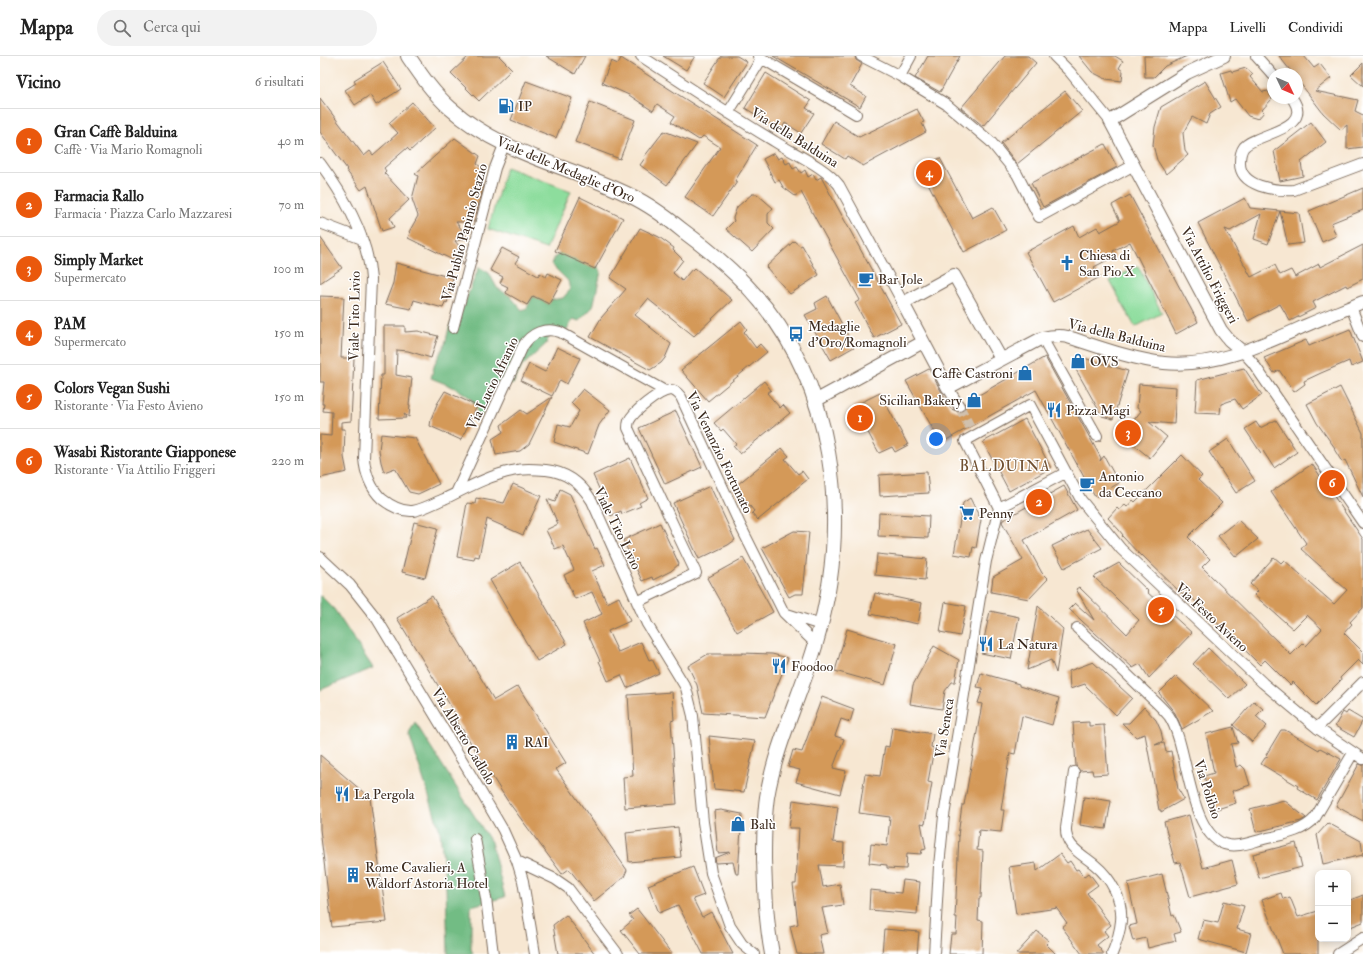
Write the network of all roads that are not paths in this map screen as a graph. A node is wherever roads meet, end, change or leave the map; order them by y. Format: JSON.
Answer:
{"nodes":[{"id":1,"x":408,"y":56,"type":"edge"},
{"id":2,"x":641,"y":56,"type":"edge"},
{"id":3,"x":861,"y":56,"type":"edge"},
{"id":4,"x":911,"y":56,"type":"edge"},
{"id":5,"x":1054,"y":56,"type":"edge"},
{"id":6,"x":1224,"y":56,"type":"edge"},
{"id":7,"x":1256,"y":56,"type":"edge"},
{"id":8,"x":760,"y":57,"type":"edge"},
{"id":9,"x":1063,"y":60,"type":"edge"},
{"id":10,"x":1267,"y":68,"type":"edge"},
{"id":11,"x":900,"y":76,"type":"junction"},
{"id":12,"x":1295,"y":104,"type":"edge"},
{"id":13,"x":728,"y":113,"type":"junction"},
{"id":14,"x":856,"y":114,"type":"dead end"},
{"id":15,"x":1110,"y":121,"type":"junction"},
{"id":16,"x":504,"y":145,"type":"junction"},
{"id":17,"x":320,"y":162,"type":"edge"},
{"id":18,"x":1363,"y":164,"type":"edge"},
{"id":19,"x":1134,"y":165,"type":"junction"},
{"id":20,"x":320,"y":223,"type":"edge"},
{"id":21,"x":362,"y":239,"type":"junction"},
{"id":22,"x":1363,"y":302,"type":"edge"},
{"id":23,"x":903,"y":304,"type":"junction"},
{"id":24,"x":1351,"y":307,"type":"junction"},
{"id":25,"x":453,"y":328,"type":"dead end"},
{"id":26,"x":1363,"y":337,"type":"edge"},
{"id":27,"x":1042,"y":338,"type":"junction"},
{"id":28,"x":922,"y":342,"type":"junction"},
{"id":29,"x":1243,"y":352,"type":"junction"},
{"id":30,"x":1001,"y":360,"type":"junction"},
{"id":31,"x":948,"y":388,"type":"junction"},
{"id":32,"x":665,"y":391,"type":"junction"},
{"id":33,"x":815,"y":401,"type":"junction"},
{"id":34,"x":958,"y":406,"type":"tunnel mouth"},
{"id":35,"x":1098,"y":436,"type":"dead end"},
{"id":36,"x":1065,"y":473,"type":"junction"},
{"id":37,"x":456,"y":493,"type":"junction"},
{"id":38,"x":999,"y":508,"type":"junction"},
{"id":39,"x":1363,"y":523,"type":"edge"},
{"id":40,"x":320,"y":557,"type":"edge"},
{"id":41,"x":637,"y":602,"type":"junction"},
{"id":42,"x":784,"y":613,"type":"junction"},
{"id":43,"x":821,"y":625,"type":"junction"},
{"id":44,"x":1077,"y":628,"type":"dead end"},
{"id":45,"x":816,"y":644,"type":"junction"},
{"id":46,"x":1363,"y":682,"type":"edge"},
{"id":47,"x":1317,"y":728,"type":"junction"},
{"id":48,"x":1353,"y":753,"type":"junction"},
{"id":49,"x":1363,"y":759,"type":"edge"},
{"id":50,"x":1074,"y":772,"type":"dead end"},
{"id":51,"x":475,"y":839,"type":"dead end"},
{"id":52,"x":517,"y":861,"type":"junction"},
{"id":53,"x":1363,"y":938,"type":"edge"},
{"id":54,"x":493,"y":954,"type":"edge"},
{"id":55,"x":535,"y":954,"type":"edge"},
{"id":56,"x":618,"y":954,"type":"edge"},
{"id":57,"x":754,"y":954,"type":"edge"},
{"id":58,"x":772,"y":954,"type":"edge"},
{"id":59,"x":934,"y":954,"type":"edge"},
{"id":60,"x":1112,"y":954,"type":"edge"},
{"id":61,"x":1338,"y":954,"type":"edge"}],
"edges":[{"from":1,"to":16,"type":"main road","name":"Viale delle Medaglie d'Oro"},
{"from":2,"to":13,"type":"street","name":"Via della Balduina"},
{"from":3,"to":11,"type":"street"},
{"from":4,"to":11,"type":"street"},
{"from":5,"to":9,"type":"street","name":"Via Attilio Friggeri"},
{"from":6,"to":15,"type":"street"},
{"from":7,"to":10,"type":"street"},
{"from":8,"to":13,"type":"street"},
{"from":8,"to":14,"type":"street"},
{"from":9,"to":15,"type":"street","name":"Via Attilio Friggeri"},
{"from":11,"to":19,"type":"street"},
{"from":12,"to":18,"type":"street"},
{"from":13,"to":23,"type":"street","name":"Via della Balduina"},
{"from":15,"to":19,"type":"street","name":"Via Attilio Friggeri"},
{"from":16,"to":25,"type":"street","name":"Via Publio Papinio Stazio"},
{"from":16,"to":33,"type":"main road","name":"Viale delle Medaglie d'Oro"},
{"from":17,"to":21,"type":"street","name":"Viale Tito Livio"},
{"from":19,"to":29,"type":"street","name":"Via Attilio Friggeri"},
{"from":20,"to":21,"type":"street"},
{"from":21,"to":37,"type":"street","name":"Viale Tito Livio"},
{"from":22,"to":24,"type":"street","name":"Via della Balduina"},
{"from":23,"to":28,"type":"street"},
{"from":23,"to":30,"type":"street"},
{"from":24,"to":26,"type":"street"},
{"from":24,"to":29,"type":"street","name":"Via della Balduina"},
{"from":27,"to":29,"type":"street","name":"Via della Balduina"},
{"from":27,"to":30,"type":"street","name":"Via della Balduina"},
{"from":27,"to":35,"type":"street"},
{"from":28,"to":31,"type":"street"},
{"from":28,"to":33,"type":"street"},
{"from":29,"to":39,"type":"street","name":"Via Attilio Friggeri"},
{"from":30,"to":31,"type":"street","name":"Via della Balduina"},
{"from":31,"to":34,"type":"street"},
{"from":32,"to":37,"type":"street","name":"Via Lucio Afranio"},
{"from":32,"to":41,"type":"street","name":"Via Venanzio Fortunato"},
{"from":32,"to":42,"type":"street","name":"Via Venanzio Fortunato"},
{"from":33,"to":43,"type":"main road","name":"Viale delle Medaglie d'Oro"},
{"from":36,"to":38,"type":"street"},
{"from":36,"to":38,"type":"street","name":"Via Festo Avieno"},
{"from":36,"to":47,"type":"street","name":"Via Festo Avieno"},
{"from":37,"to":41,"type":"street","name":"Viale Tito Livio"},
{"from":38,"to":59,"type":"street","name":"Via Seneca"},
{"from":40,"to":52,"type":"street","name":"Via Alberto Cadlolo"},
{"from":41,"to":57,"type":"street","name":"Viale Tito Livio"},
{"from":42,"to":43,"type":"street"},
{"from":42,"to":45,"type":"street","name":"Via Venanzio Fortunato"},
{"from":43,"to":45,"type":"main road","name":"Viale delle Medaglie d'Oro"},
{"from":44,"to":48,"type":"street","name":"Via Polibio"},
{"from":45,"to":58,"type":"main road","name":"Viale delle Medaglie d'Oro"},
{"from":46,"to":47,"type":"street"},
{"from":47,"to":48,"type":"street","name":"Via Festo Avieno"},
{"from":48,"to":49,"type":"street","name":"Via Festo Avieno"},
{"from":50,"to":60,"type":"street"},
{"from":51,"to":54,"type":"street"},
{"from":52,"to":55,"type":"street","name":"Via Alberto Cadlolo"},
{"from":52,"to":56,"type":"street"},
{"from":53,"to":61,"type":"street"}]}
